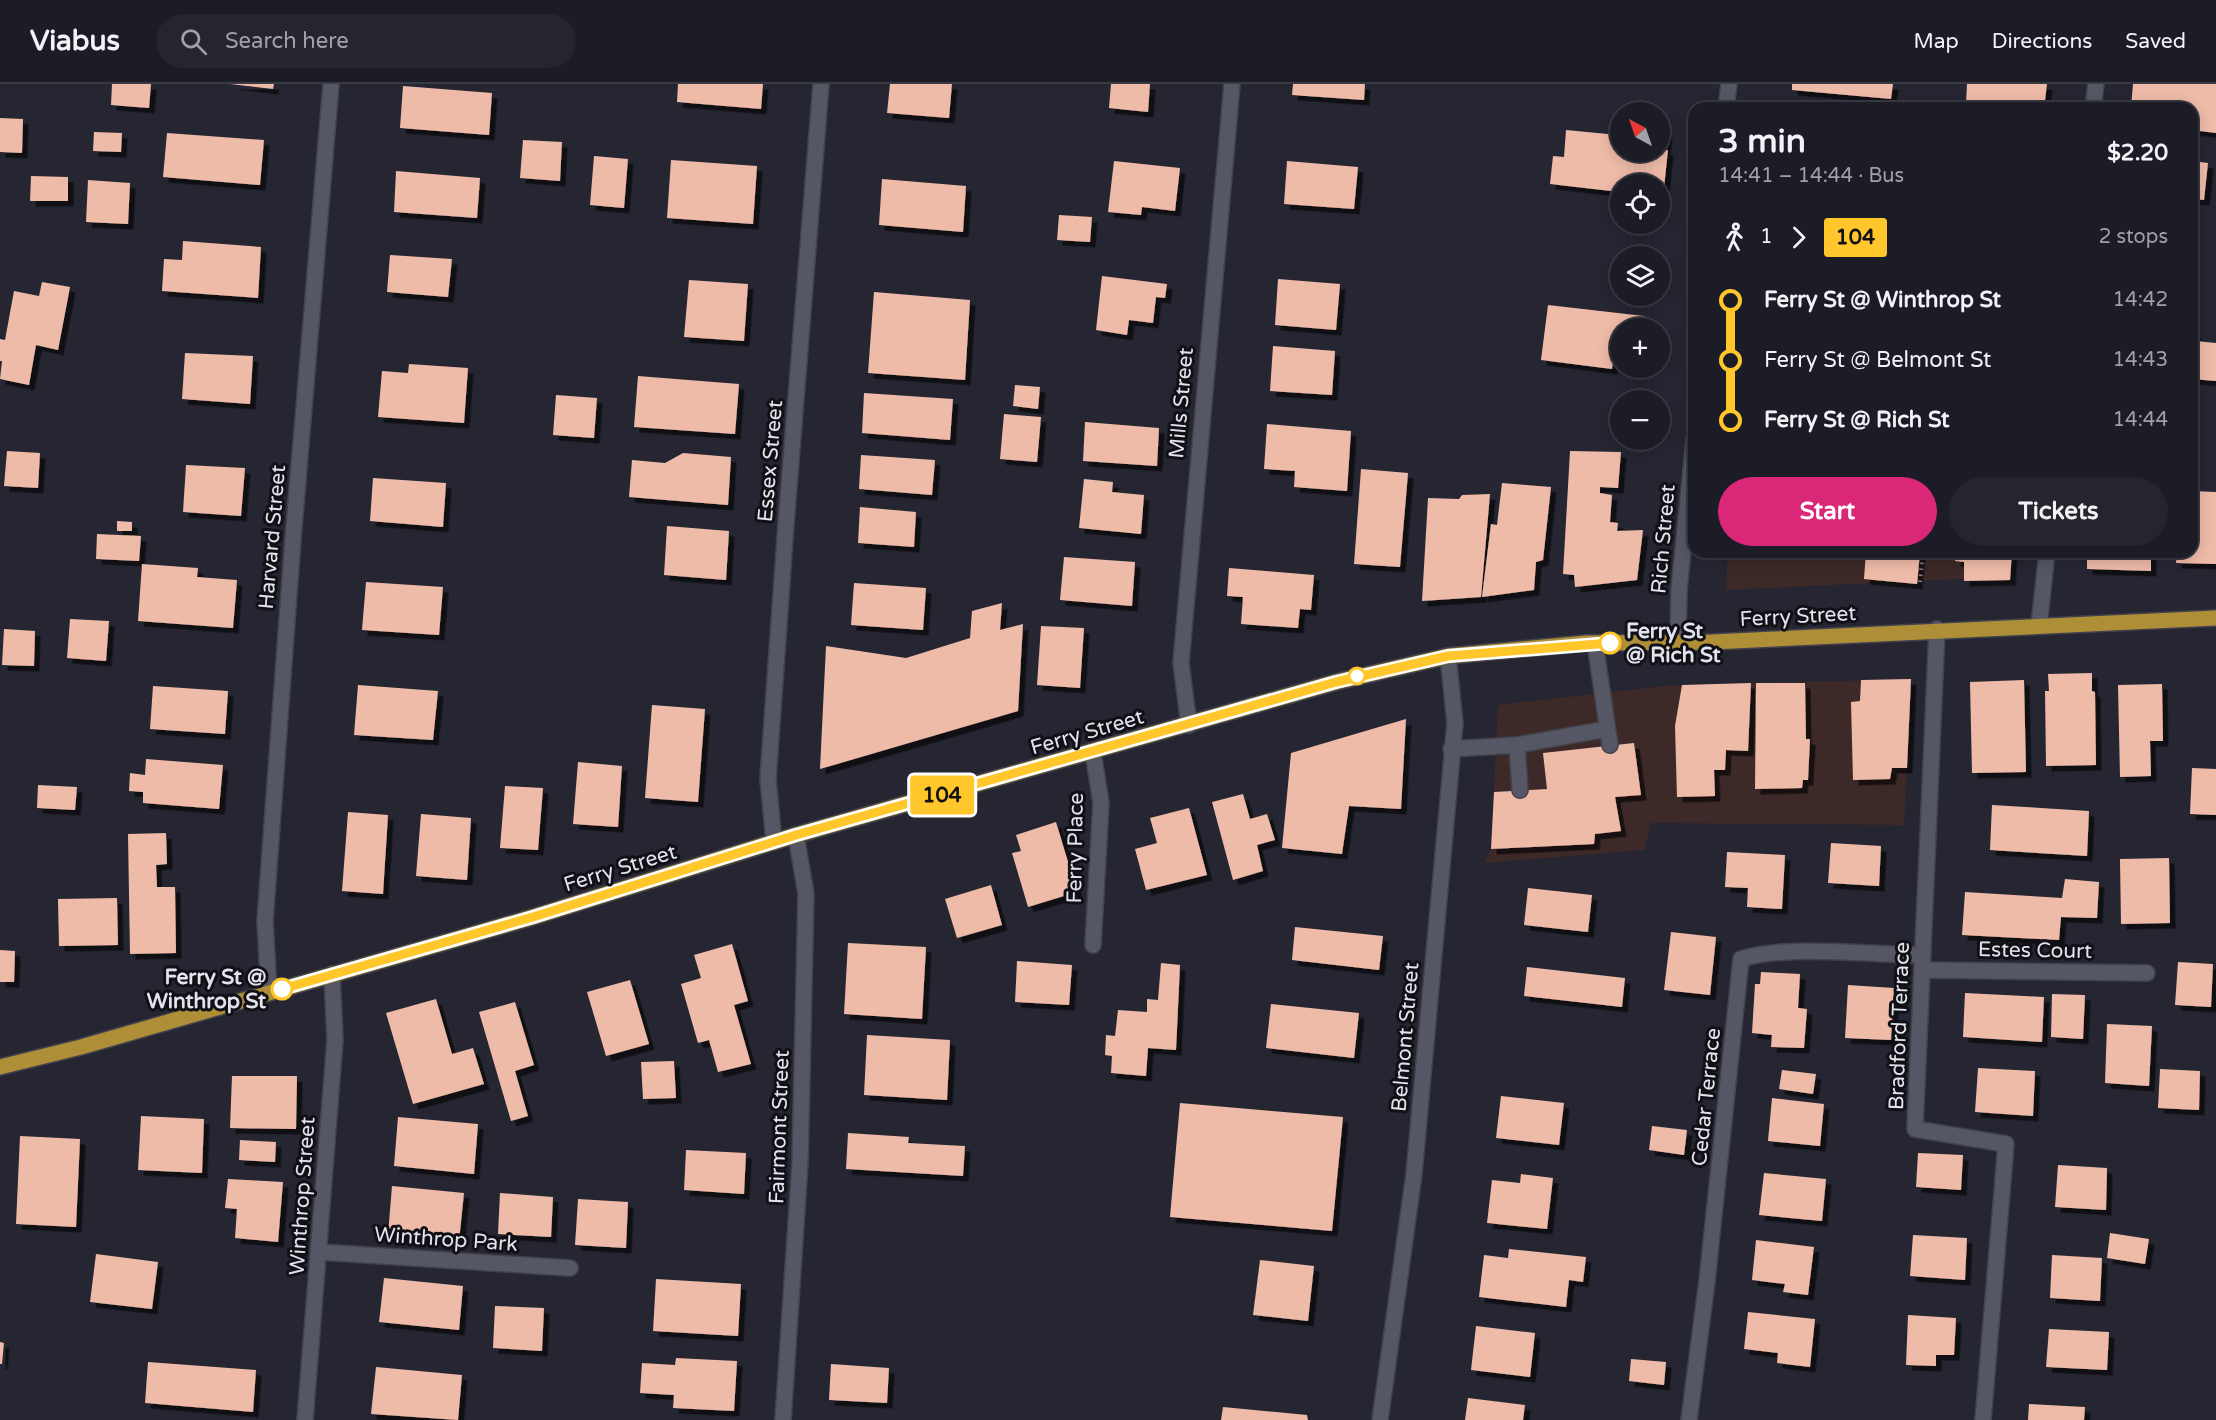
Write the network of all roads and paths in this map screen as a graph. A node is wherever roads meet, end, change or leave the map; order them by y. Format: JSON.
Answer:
{"nodes":[{"id":1,"x":332,"y":84,"type":"edge"},
{"id":2,"x":821,"y":84,"type":"edge"},
{"id":3,"x":1232,"y":84,"type":"edge"},
{"id":4,"x":1729,"y":84,"type":"edge"},
{"id":5,"x":2096,"y":84,"type":"edge"},
{"id":6,"x":1727,"y":102,"type":"edge"},
{"id":7,"x":2094,"y":102,"type":"edge"},
{"id":8,"x":1688,"y":500,"type":"edge"},
{"id":9,"x":1922,"y":558,"type":"edge"},
{"id":10,"x":2046,"y":558,"type":"edge"},
{"id":11,"x":1920,"y":582,"type":"dead end"},
{"id":12,"x":2216,"y":618,"type":"edge"},
{"id":13,"x":2040,"y":626,"type":"junction"},
{"id":14,"x":1937,"y":629,"type":"junction"},
{"id":15,"x":1678,"y":642,"type":"junction"},
{"id":16,"x":1595,"y":643,"type":"junction"},
{"id":17,"x":1448,"y":656,"type":"junction"},
{"id":18,"x":1189,"y":725,"type":"junction"},
{"id":19,"x":1607,"y":729,"type":"junction"},
{"id":20,"x":1610,"y":745,"type":"dead end"},
{"id":21,"x":1517,"y":746,"type":"junction"},
{"id":22,"x":1452,"y":749,"type":"junction"},
{"id":23,"x":1094,"y":752,"type":"junction"},
{"id":24,"x":1520,"y":790,"type":"dead end"},
{"id":25,"x":796,"y":835,"type":"junction"},
{"id":26,"x":774,"y":842,"type":"junction"},
{"id":27,"x":1093,"y":945,"type":"dead end"},
{"id":28,"x":1923,"y":962,"type":"junction"},
{"id":29,"x":2147,"y":973,"type":"dead end"},
{"id":30,"x":332,"y":974,"type":"junction"},
{"id":31,"x":269,"y":993,"type":"junction"},
{"id":32,"x":0,"y":1067,"type":"edge"},
{"id":33,"x":320,"y":1252,"type":"junction"},
{"id":34,"x":570,"y":1268,"type":"dead end"},
{"id":35,"x":305,"y":1420,"type":"edge"},
{"id":36,"x":783,"y":1420,"type":"edge"},
{"id":37,"x":1380,"y":1420,"type":"edge"},
{"id":38,"x":1689,"y":1420,"type":"edge"},
{"id":39,"x":1983,"y":1420,"type":"edge"}],
"edges":[{"from":1,"to":31,"type":"street","name":"Harvard Street"},
{"from":2,"to":26,"type":"street","name":"Essex Street"},
{"from":3,"to":18,"type":"street","name":"Mills Street"},
{"from":4,"to":6,"type":"street"},
{"from":5,"to":7,"type":"street"},
{"from":8,"to":15,"type":"street","name":"Rich Street"},
{"from":9,"to":11,"type":"path"},
{"from":10,"to":13,"type":"street"},
{"from":12,"to":13,"type":"main road","name":"Ferry Street"},
{"from":13,"to":14,"type":"main road","name":"Ferry Street"},
{"from":14,"to":15,"type":"main road","name":"Ferry Street"},
{"from":14,"to":28,"type":"street","name":"Bradford Terrace"},
{"from":15,"to":16,"type":"main road","name":"Ferry Street"},
{"from":16,"to":17,"type":"main road","name":"Ferry Street"},
{"from":16,"to":19,"type":"street"},
{"from":17,"to":18,"type":"main road","name":"Ferry Street"},
{"from":17,"to":22,"type":"street","name":"Belmont Street"},
{"from":18,"to":23,"type":"main road","name":"Ferry Street"},
{"from":19,"to":20,"type":"street"},
{"from":19,"to":21,"type":"street"},
{"from":21,"to":22,"type":"street"},
{"from":21,"to":24,"type":"street"},
{"from":22,"to":37,"type":"street","name":"Belmont Street"},
{"from":23,"to":25,"type":"main road","name":"Ferry Street"},
{"from":23,"to":27,"type":"street","name":"Ferry Place"},
{"from":25,"to":26,"type":"main road","name":"Ferry Street"},
{"from":25,"to":36,"type":"street","name":"Fairmont Street"},
{"from":26,"to":30,"type":"main road","name":"Ferry Street"},
{"from":28,"to":29,"type":"street","name":"Estes Court"},
{"from":28,"to":38,"type":"street","name":"Cedar Terrace"},
{"from":28,"to":39,"type":"street","name":"Bradford Terrace"},
{"from":30,"to":31,"type":"main road","name":"Ferry Street"},
{"from":30,"to":33,"type":"street","name":"Winthrop Street"},
{"from":31,"to":32,"type":"main road","name":"Ferry Street"},
{"from":33,"to":34,"type":"street","name":"Winthrop Park"},
{"from":33,"to":35,"type":"street","name":"Winthrop Street"}]}
